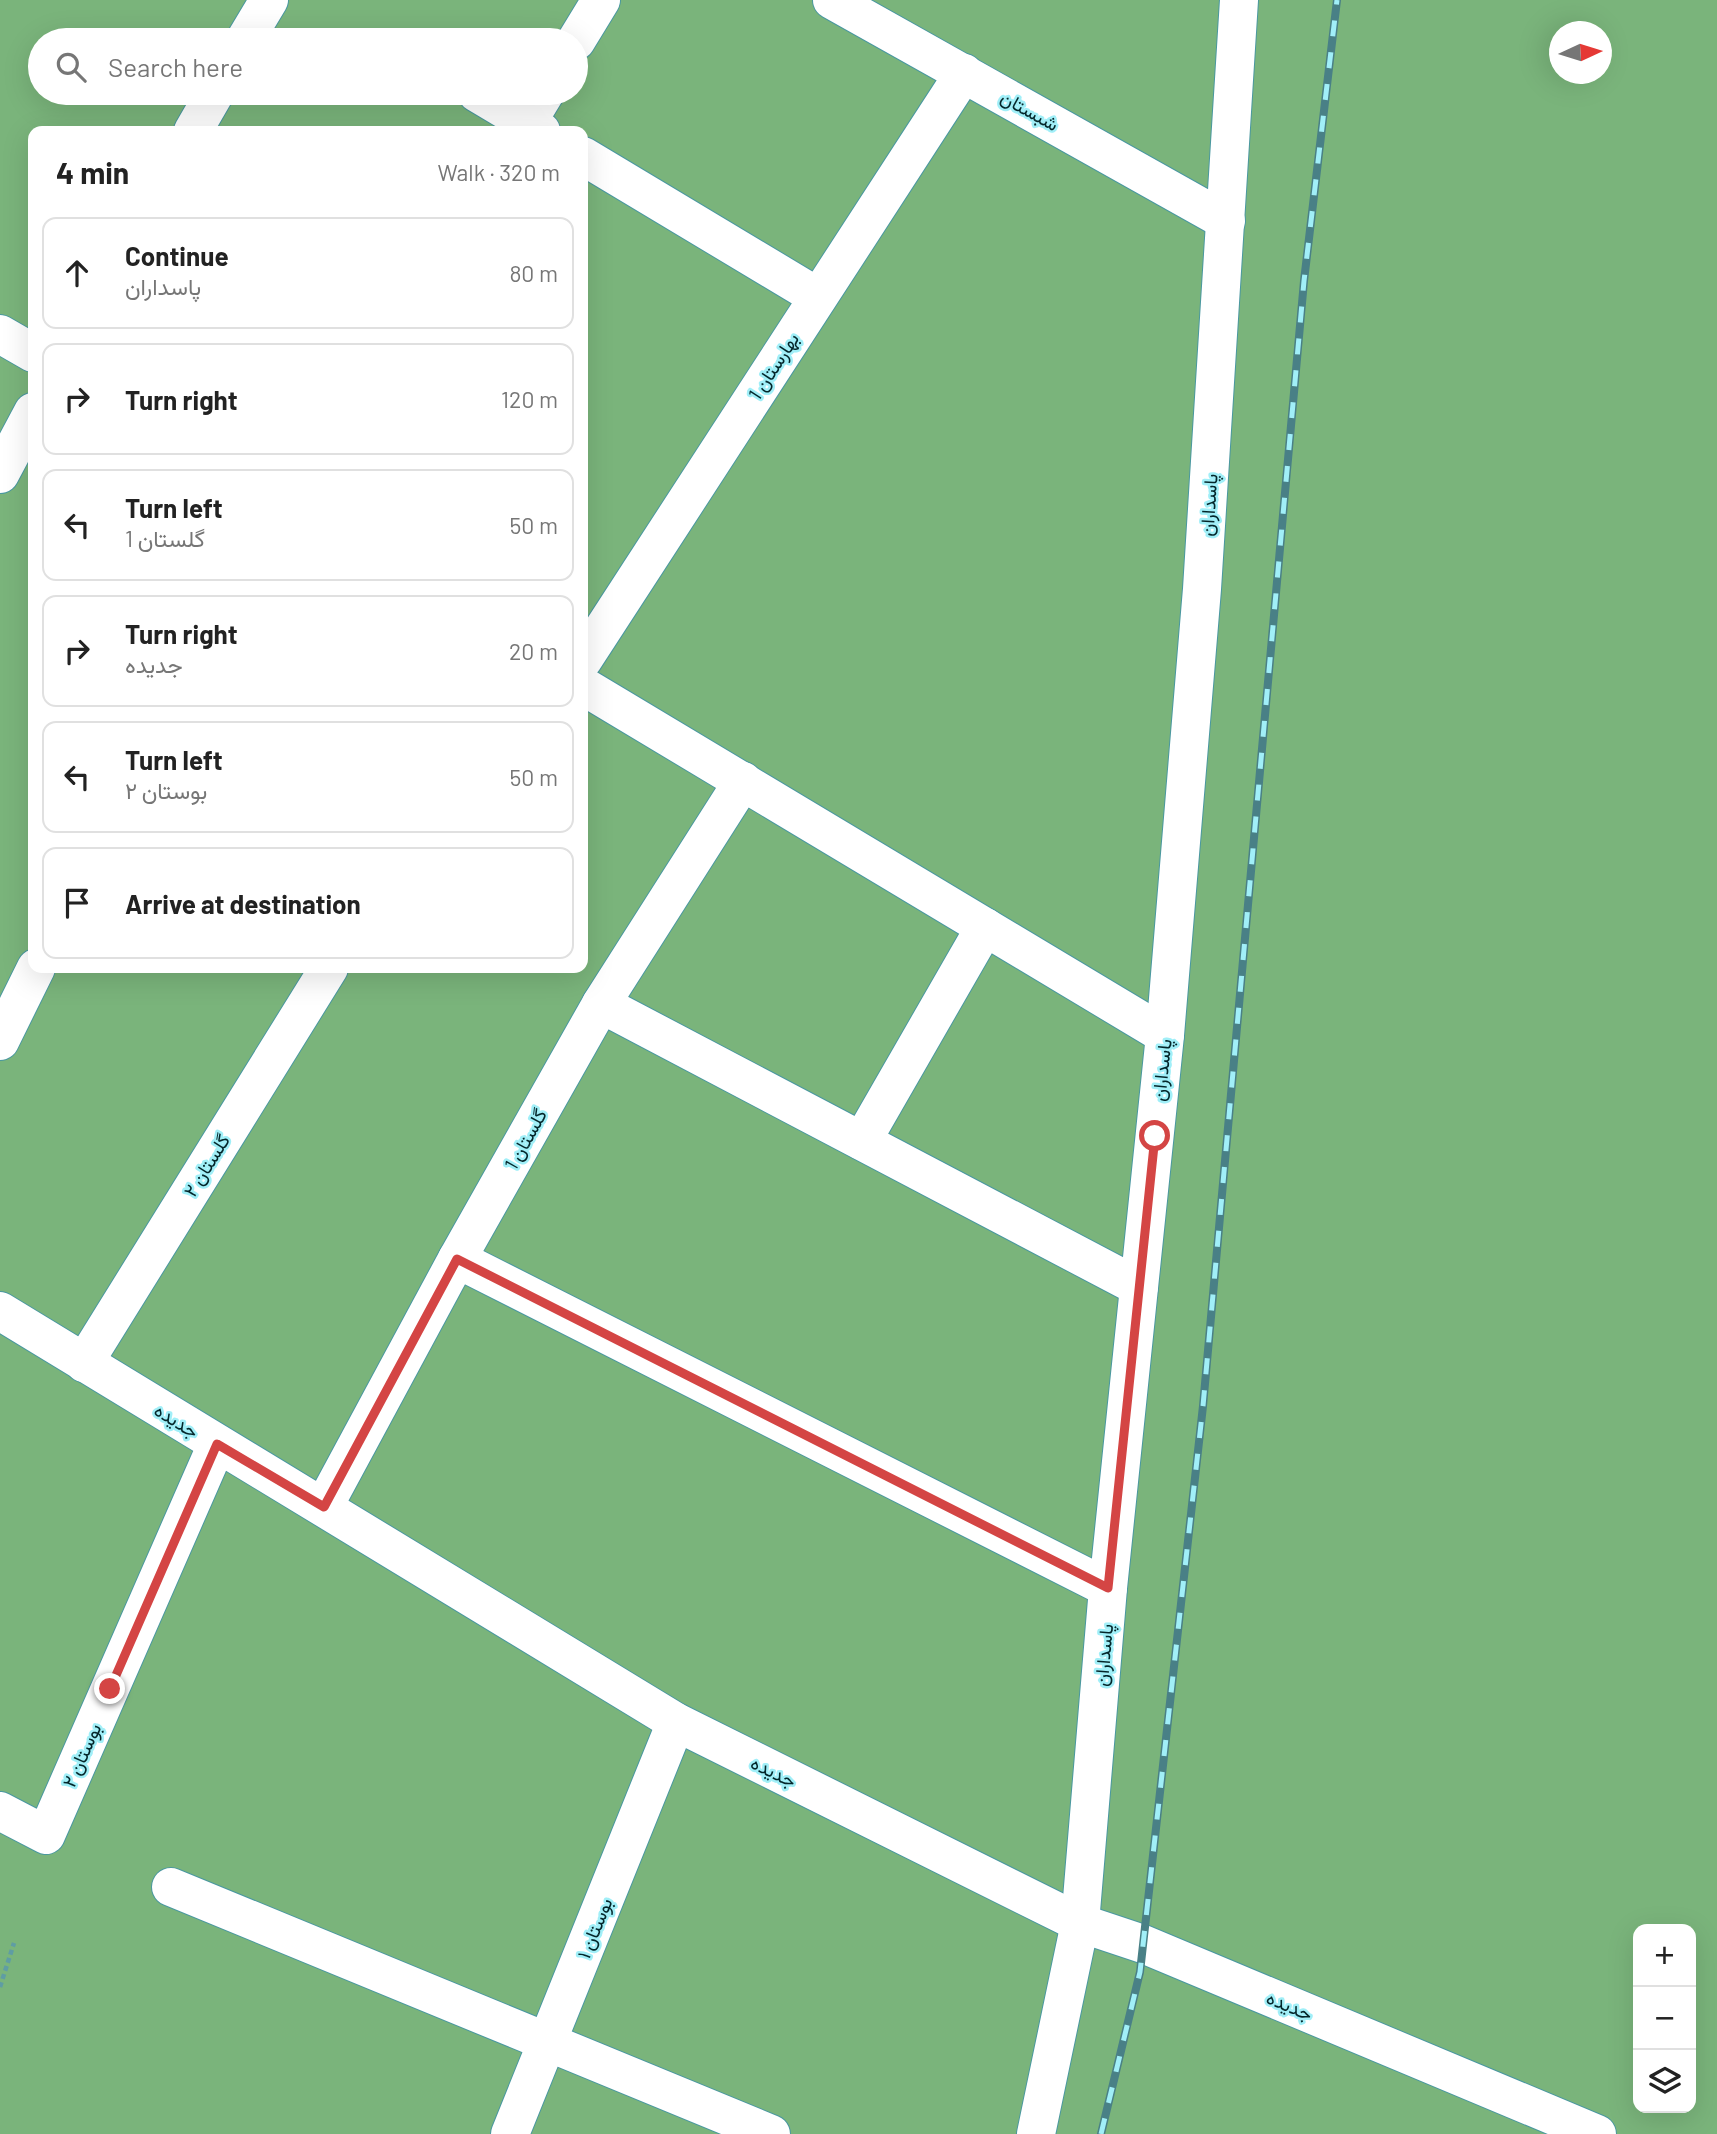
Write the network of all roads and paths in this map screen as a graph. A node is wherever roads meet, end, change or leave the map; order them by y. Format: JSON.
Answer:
{"nodes":[{"id":1,"x":269,"y":0,"type":"edge"},
{"id":2,"x":601,"y":0,"type":"edge"},
{"id":3,"x":832,"y":0,"type":"edge"},
{"id":4,"x":1239,"y":0,"type":"edge"},
{"id":5,"x":252,"y":28,"type":"edge"},
{"id":6,"x":584,"y":28,"type":"edge"},
{"id":7,"x":964,"y":73,"type":"junction"},
{"id":8,"x":208,"y":105,"type":"edge"},
{"id":9,"x":502,"y":105,"type":"edge"},
{"id":10,"x":533,"y":120,"type":"edge"},
{"id":11,"x":196,"y":126,"type":"edge"},
{"id":12,"x":588,"y":159,"type":"edge"},
{"id":13,"x":1226,"y":221,"type":"junction"},
{"id":14,"x":818,"y":297,"type":"junction"},
{"id":15,"x":0,"y":334,"type":"edge"},
{"id":16,"x":28,"y":350,"type":"edge"},
{"id":17,"x":28,"y":421,"type":"edge"},
{"id":18,"x":0,"y":474,"type":"edge"},
{"id":19,"x":588,"y":652,"type":"edge"},
{"id":20,"x":588,"y":689,"type":"edge"},
{"id":21,"x":743,"y":781,"type":"junction"},
{"id":22,"x":985,"y":927,"type":"junction"},
{"id":23,"x":34,"y":973,"type":"edge"},
{"id":24,"x":326,"y":973,"type":"edge"},
{"id":25,"x":601,"y":1004,"type":"junction"},
{"id":26,"x":1165,"y":1035,"type":"junction"},
{"id":27,"x":0,"y":1041,"type":"edge"},
{"id":28,"x":862,"y":1141,"type":"junction"},
{"id":29,"x":457,"y":1259,"type":"junction"},
{"id":30,"x":1139,"y":1287,"type":"junction"},
{"id":31,"x":0,"y":1311,"type":"edge"},
{"id":32,"x":84,"y":1363,"type":"junction"},
{"id":33,"x":217,"y":1444,"type":"junction"},
{"id":34,"x":324,"y":1507,"type":"junction"},
{"id":35,"x":1108,"y":1588,"type":"junction"},
{"id":36,"x":676,"y":1722,"type":"junction"},
{"id":37,"x":0,"y":1811,"type":"edge"},
{"id":38,"x":171,"y":1887,"type":"dead end"},
{"id":39,"x":1080,"y":1923,"type":"junction"},
{"id":40,"x":14,"y":1943,"type":"dead end"},
{"id":41,"x":0,"y":1987,"type":"edge"},
{"id":42,"x":548,"y":2043,"type":"junction"},
{"id":43,"x":510,"y":2134,"type":"edge"},
{"id":44,"x":771,"y":2134,"type":"edge"},
{"id":45,"x":1036,"y":2134,"type":"edge"},
{"id":46,"x":1598,"y":2134,"type":"edge"}],
"edges":[{"from":1,"to":5,"type":"street"},
{"from":2,"to":6,"type":"street"},
{"from":3,"to":7,"type":"street","name":"شبستان"},
{"from":4,"to":13,"type":"street","name":"پاسداران"},
{"from":7,"to":13,"type":"street","name":"شبستان"},
{"from":7,"to":14,"type":"street","name":"بهارستان 1"},
{"from":8,"to":11,"type":"street"},
{"from":9,"to":10,"type":"street"},
{"from":12,"to":14,"type":"street"},
{"from":13,"to":26,"type":"street","name":"پاسداران"},
{"from":14,"to":19,"type":"street","name":"بهارستان 1"},
{"from":15,"to":16,"type":"street"},
{"from":17,"to":18,"type":"street"},
{"from":20,"to":21,"type":"street"},
{"from":21,"to":22,"type":"street"},
{"from":21,"to":25,"type":"street","name":"گلستان 1"},
{"from":22,"to":26,"type":"street"},
{"from":22,"to":28,"type":"street"},
{"from":23,"to":27,"type":"street"},
{"from":24,"to":32,"type":"street","name":"گلستان ۲"},
{"from":25,"to":28,"type":"street"},
{"from":25,"to":29,"type":"street","name":"گلستان 1"},
{"from":26,"to":30,"type":"street","name":"پاسداران"},
{"from":28,"to":30,"type":"street"},
{"from":29,"to":34,"type":"street","name":"گلستان 1"},
{"from":29,"to":35,"type":"street"},
{"from":30,"to":35,"type":"street","name":"پاسداران"},
{"from":31,"to":32,"type":"street","name":"جدیده"},
{"from":32,"to":33,"type":"street","name":"جدیده"},
{"from":33,"to":34,"type":"street","name":"جدیده"},
{"from":33,"to":37,"type":"street","name":"بوستان ۲"},
{"from":34,"to":36,"type":"street","name":"جدیده"},
{"from":35,"to":39,"type":"street","name":"پاسداران"},
{"from":36,"to":39,"type":"street","name":"جدیده"},
{"from":36,"to":42,"type":"street","name":"بوستان ۱"},
{"from":38,"to":42,"type":"street"},
{"from":39,"to":45,"type":"street","name":"پاسداران"},
{"from":39,"to":46,"type":"street","name":"جدیده"},
{"from":40,"to":41,"type":"path"},
{"from":42,"to":43,"type":"street","name":"بوستان ۱"},
{"from":42,"to":44,"type":"street"}]}
